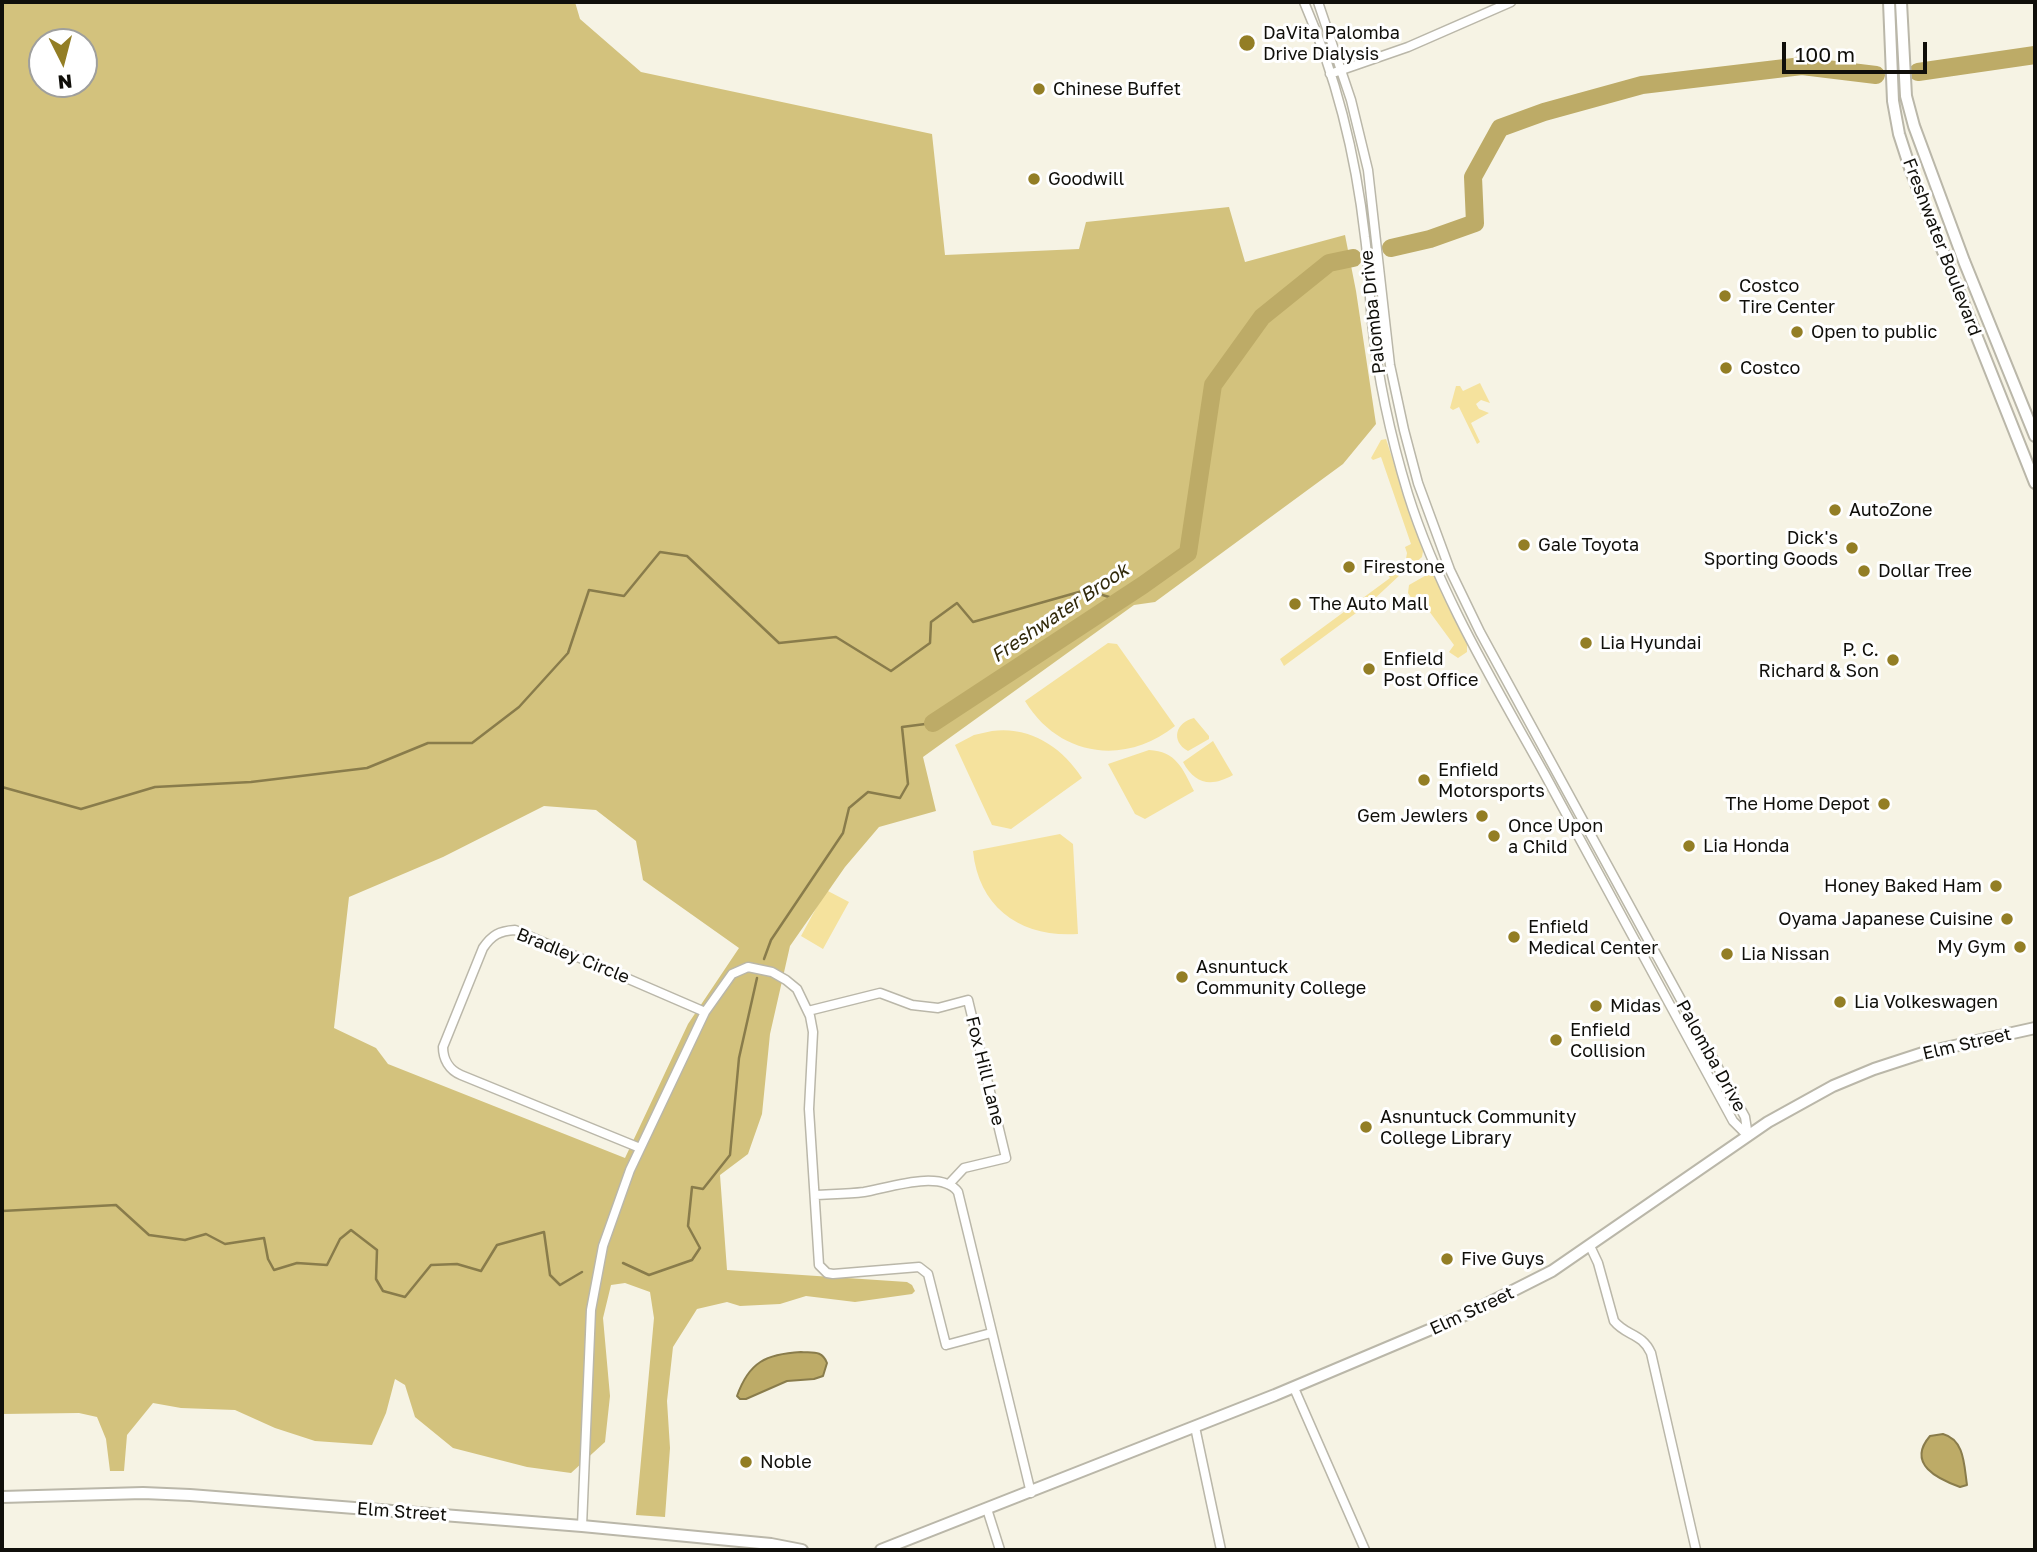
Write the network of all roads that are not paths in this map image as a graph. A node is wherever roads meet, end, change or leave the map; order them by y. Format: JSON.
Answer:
{"nodes":[{"id":1,"x":1304,"y":2,"type":"edge"},
{"id":2,"x":1318,"y":2,"type":"edge"},
{"id":3,"x":1511,"y":2,"type":"edge"},
{"id":4,"x":1889,"y":2,"type":"edge"},
{"id":5,"x":1901,"y":2,"type":"edge"},
{"id":6,"x":1342,"y":70,"type":"junction"},
{"id":7,"x":1329,"y":74,"type":"junction"},
{"id":8,"x":1372,"y":203,"type":"junction"},
{"id":9,"x":1360,"y":204,"type":"junction"},
{"id":10,"x":1964,"y":261,"type":"junction"},
{"id":11,"x":1949,"y":267,"type":"junction"},
{"id":12,"x":1401,"y":417,"type":"junction"},
{"id":13,"x":1389,"y":420,"type":"junction"},
{"id":14,"x":2035,"y":436,"type":"edge"},
{"id":15,"x":2035,"y":483,"type":"edge"},
{"id":16,"x":1444,"y":554,"type":"junction"},
{"id":17,"x":1432,"y":560,"type":"junction"},
{"id":18,"x":1534,"y":729,"type":"junction"},
{"id":19,"x":1528,"y":743,"type":"junction"},
{"id":20,"x":705,"y":1012,"type":"junction"},
{"id":21,"x":808,"y":1012,"type":"junction"},
{"id":22,"x":2035,"y":1028,"type":"edge"},
{"id":23,"x":1748,"y":1136,"type":"junction"},
{"id":24,"x":640,"y":1148,"type":"junction"},
{"id":25,"x":949,"y":1184,"type":"junction"},
{"id":26,"x":815,"y":1195,"type":"junction"},
{"id":27,"x":1590,"y":1246,"type":"junction"},
{"id":28,"x":991,"y":1333,"type":"junction"},
{"id":29,"x":1294,"y":1388,"type":"junction"},
{"id":30,"x":1195,"y":1427,"type":"junction"},
{"id":31,"x":1031,"y":1493,"type":"junction"},
{"id":32,"x":2,"y":1497,"type":"edge"},
{"id":33,"x":988,"y":1509,"type":"junction"},
{"id":34,"x":582,"y":1526,"type":"junction"},
{"id":35,"x":802,"y":1550,"type":"edge"},
{"id":36,"x":881,"y":1550,"type":"edge"},
{"id":37,"x":999,"y":1550,"type":"edge"},
{"id":38,"x":1221,"y":1550,"type":"edge"},
{"id":39,"x":1365,"y":1550,"type":"edge"},
{"id":40,"x":1696,"y":1550,"type":"edge"}],
"edges":[{"from":1,"to":7,"type":"street","name":"Palomba Drive"},
{"from":2,"to":6,"type":"street","name":"Palomba Drive"},
{"from":3,"to":6,"type":"street"},
{"from":4,"to":11,"type":"street","name":"Freshwater Boulevard"},
{"from":5,"to":10,"type":"street","name":"Freshwater Boulevard"},
{"from":6,"to":7,"type":"street"},
{"from":6,"to":8,"type":"street","name":"Palomba Drive"},
{"from":7,"to":9,"type":"street","name":"Palomba Drive"},
{"from":8,"to":9,"type":"street"},
{"from":8,"to":12,"type":"street","name":"Palomba Drive"},
{"from":9,"to":13,"type":"street","name":"Palomba Drive"},
{"from":10,"to":11,"type":"street"},
{"from":10,"to":14,"type":"street","name":"Freshwater Boulevard"},
{"from":11,"to":15,"type":"street","name":"Freshwater Boulevard"},
{"from":12,"to":13,"type":"street"},
{"from":12,"to":16,"type":"street","name":"Palomba Drive"},
{"from":13,"to":17,"type":"street","name":"Palomba Drive"},
{"from":16,"to":17,"type":"street"},
{"from":16,"to":18,"type":"street","name":"Palomba Drive"},
{"from":17,"to":19,"type":"street","name":"Palomba Drive"},
{"from":18,"to":19,"type":"street"},
{"from":18,"to":23,"type":"street","name":"Palomba Drive"},
{"from":19,"to":23,"type":"street","name":"Palomba Drive"},
{"from":20,"to":21,"type":"street"},
{"from":20,"to":24,"type":"street"},
{"from":20,"to":24,"type":"street","name":"Bradley Circle"},
{"from":21,"to":25,"type":"street","name":"Fox Hill Lane"},
{"from":21,"to":26,"type":"street"},
{"from":22,"to":23,"type":"street","name":"Elm Street"},
{"from":23,"to":27,"type":"street","name":"Elm Street"},
{"from":24,"to":34,"type":"street"},
{"from":25,"to":26,"type":"street"},
{"from":25,"to":28,"type":"street"},
{"from":26,"to":28,"type":"street"},
{"from":27,"to":29,"type":"street","name":"Elm Street"},
{"from":27,"to":40,"type":"street"},
{"from":28,"to":31,"type":"street"},
{"from":29,"to":30,"type":"street","name":"Elm Street"},
{"from":29,"to":39,"type":"street"},
{"from":30,"to":31,"type":"street","name":"Elm Street"},
{"from":30,"to":38,"type":"street"},
{"from":31,"to":33,"type":"street","name":"Elm Street"},
{"from":32,"to":34,"type":"street","name":"Elm Street"},
{"from":33,"to":36,"type":"street","name":"Elm Street"},
{"from":33,"to":37,"type":"street"},
{"from":34,"to":35,"type":"street","name":"Elm Street"}]}
